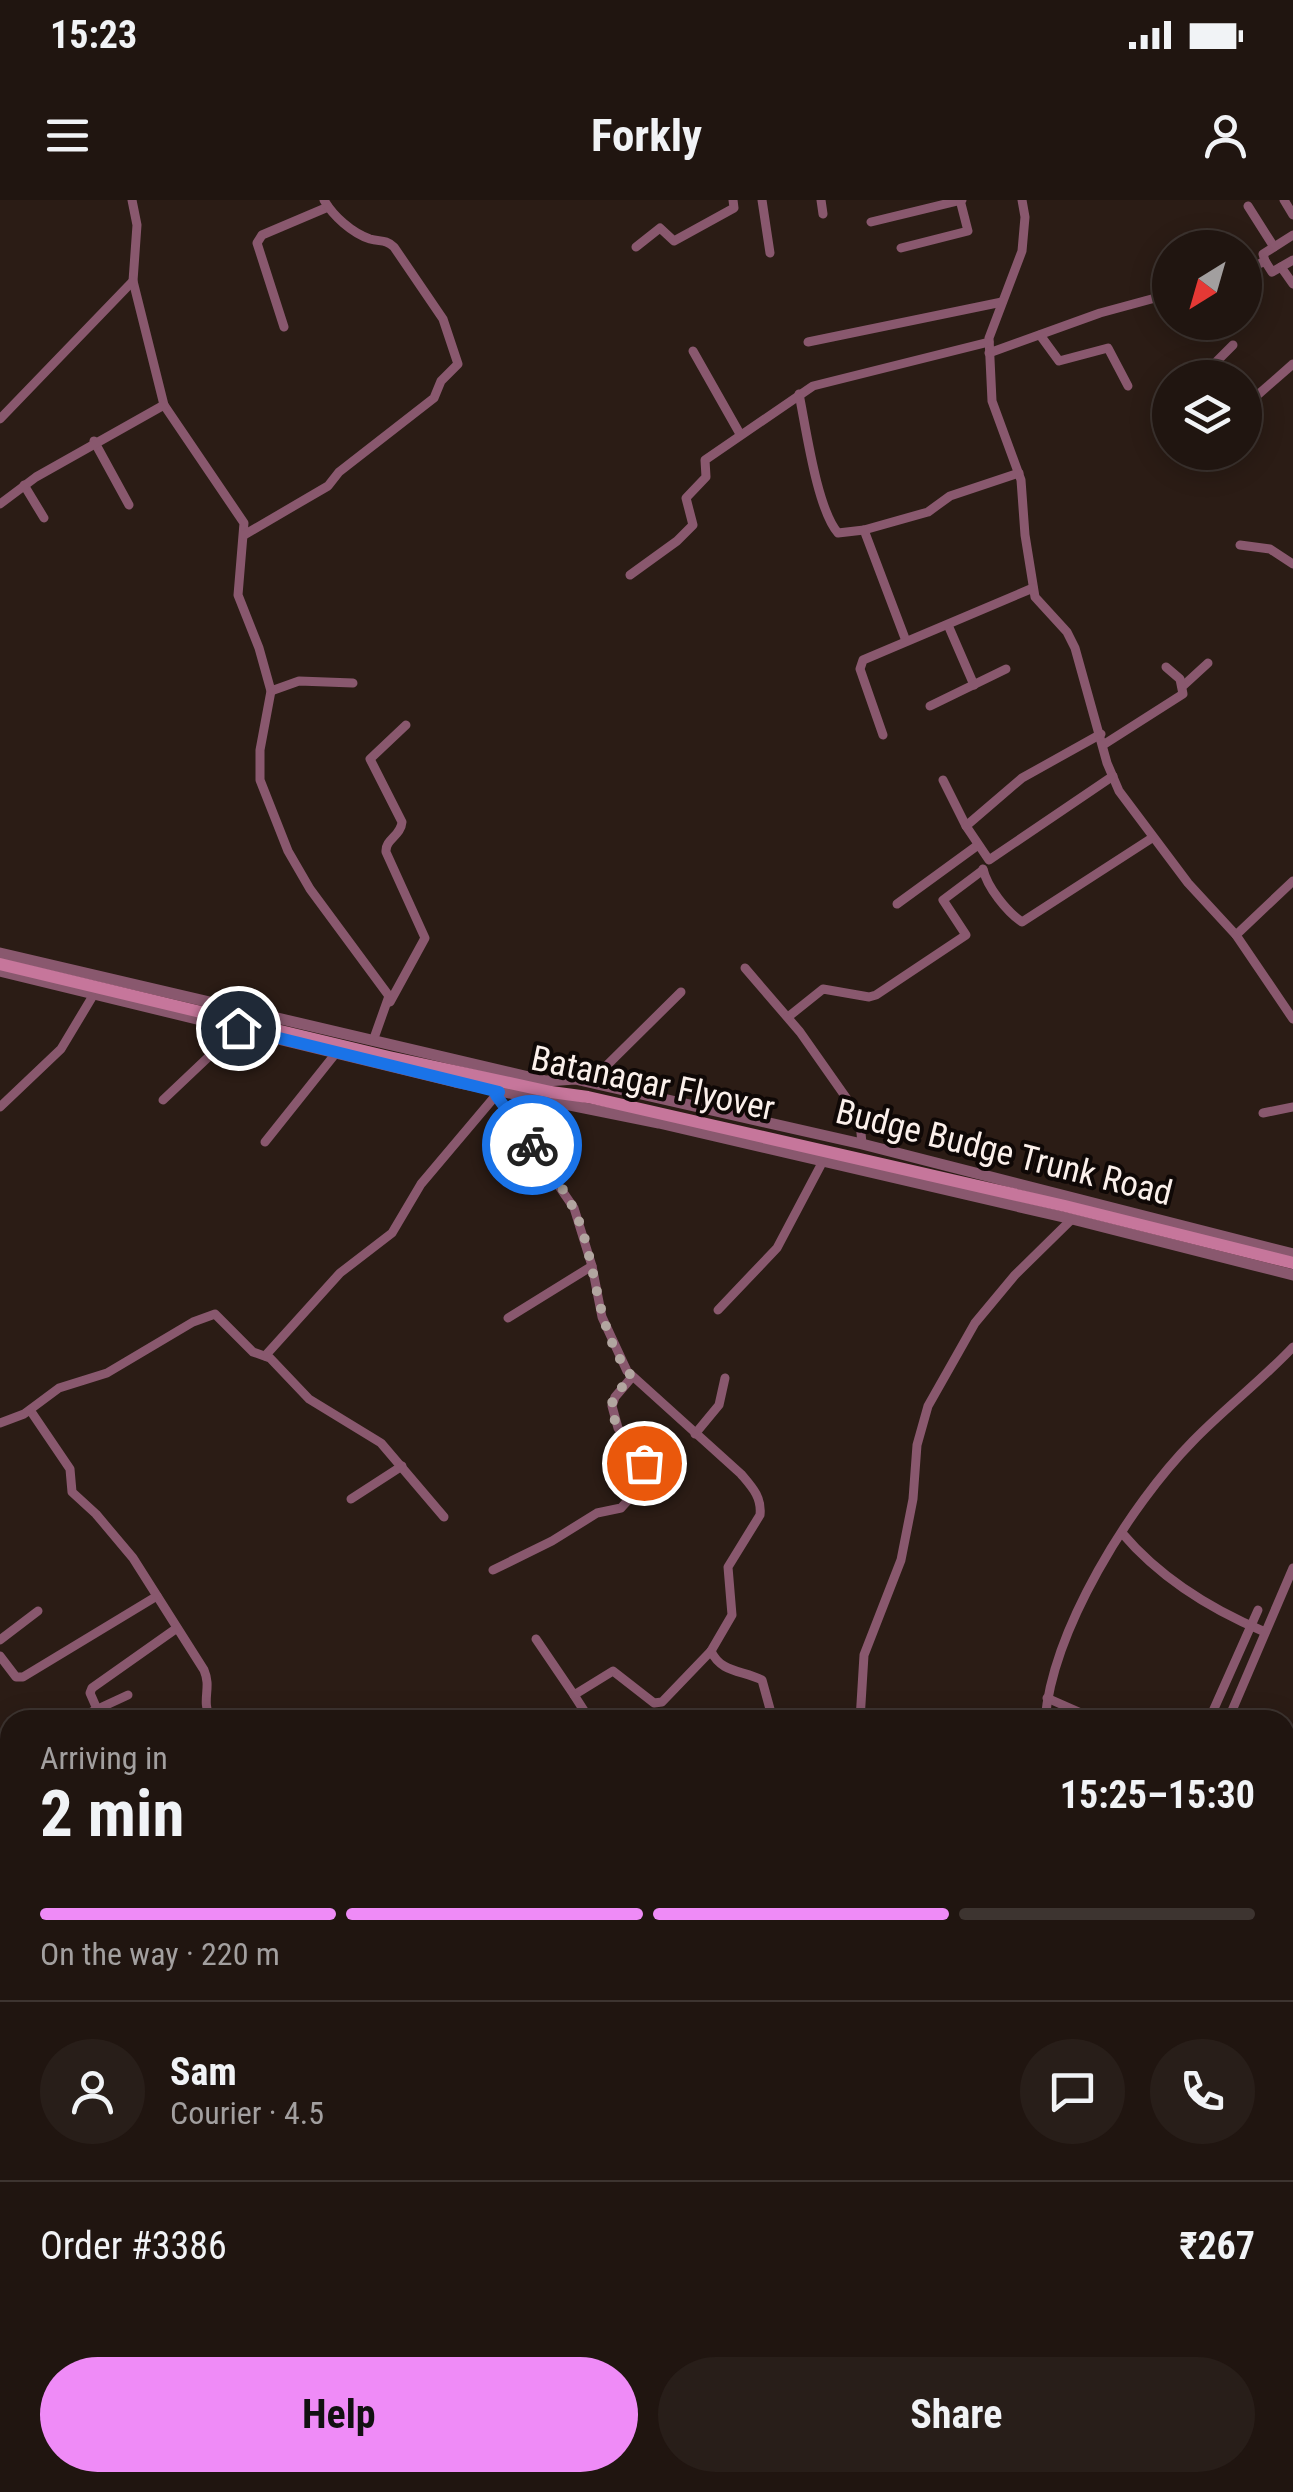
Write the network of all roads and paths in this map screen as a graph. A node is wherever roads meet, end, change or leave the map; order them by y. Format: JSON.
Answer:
{"nodes":[{"id":1,"x":132,"y":200,"type":"edge"},
{"id":2,"x":733,"y":200,"type":"edge"},
{"id":3,"x":762,"y":200,"type":"edge"},
{"id":4,"x":821,"y":200,"type":"edge"},
{"id":5,"x":961,"y":200,"type":"edge"},
{"id":6,"x":1022,"y":200,"type":"edge"},
{"id":7,"x":1284,"y":200,"type":"edge"},
{"id":8,"x":326,"y":204,"type":"edge"},
{"id":9,"x":923,"y":204,"type":"edge"},
{"id":10,"x":1248,"y":206,"type":"dead end"},
{"id":11,"x":823,"y":214,"type":"dead end"},
{"id":12,"x":1293,"y":215,"type":"edge"},
{"id":13,"x":871,"y":222,"type":"dead end"},
{"id":14,"x":1293,"y":235,"type":"edge"},
{"id":15,"x":636,"y":247,"type":"dead end"},
{"id":16,"x":1274,"y":247,"type":"junction"},
{"id":17,"x":901,"y":248,"type":"dead end"},
{"id":18,"x":770,"y":253,"type":"dead end"},
{"id":19,"x":1293,"y":260,"type":"edge"},
{"id":20,"x":1265,"y":261,"type":"junction"},
{"id":21,"x":1262,"y":262,"type":"edge"},
{"id":22,"x":1281,"y":268,"type":"junction"},
{"id":23,"x":133,"y":281,"type":"junction"},
{"id":24,"x":1293,"y":284,"type":"edge"},
{"id":25,"x":1152,"y":299,"type":"edge"},
{"id":26,"x":1002,"y":302,"type":"junction"},
{"id":27,"x":284,"y":327,"type":"dead end"},
{"id":28,"x":1040,"y":335,"type":"junction"},
{"id":29,"x":808,"y":342,"type":"dead end"},
{"id":30,"x":1233,"y":345,"type":"dead end"},
{"id":31,"x":989,"y":348,"type":"junction"},
{"id":32,"x":692,"y":351,"type":"dead end"},
{"id":33,"x":1217,"y":360,"type":"edge"},
{"id":34,"x":1293,"y":364,"type":"edge"},
{"id":35,"x":1128,"y":386,"type":"dead end"},
{"id":36,"x":1262,"y":390,"type":"edge"},
{"id":37,"x":799,"y":394,"type":"junction"},
{"id":38,"x":164,"y":405,"type":"junction"},
{"id":39,"x":0,"y":419,"type":"edge"},
{"id":40,"x":740,"y":434,"type":"junction"},
{"id":41,"x":94,"y":442,"type":"junction"},
{"id":42,"x":1019,"y":473,"type":"junction"},
{"id":43,"x":24,"y":486,"type":"junction"},
{"id":44,"x":0,"y":504,"type":"edge"},
{"id":45,"x":129,"y":504,"type":"dead end"},
{"id":46,"x":44,"y":518,"type":"dead end"},
{"id":47,"x":864,"y":530,"type":"junction"},
{"id":48,"x":244,"y":535,"type":"junction"},
{"id":49,"x":1240,"y":545,"type":"dead end"},
{"id":50,"x":1293,"y":564,"type":"edge"},
{"id":51,"x":630,"y":575,"type":"dead end"},
{"id":52,"x":1033,"y":588,"type":"junction"},
{"id":53,"x":948,"y":624,"type":"junction"},
{"id":54,"x":906,"y":641,"type":"junction"},
{"id":55,"x":1208,"y":663,"type":"dead end"},
{"id":56,"x":1166,"y":667,"type":"dead end"},
{"id":57,"x":1006,"y":670,"type":"dead end"},
{"id":58,"x":353,"y":683,"type":"dead end"},
{"id":59,"x":974,"y":685,"type":"junction"},
{"id":60,"x":1184,"y":685,"type":"junction"},
{"id":61,"x":271,"y":691,"type":"junction"},
{"id":62,"x":930,"y":706,"type":"dead end"},
{"id":63,"x":406,"y":725,"type":"dead end"},
{"id":64,"x":883,"y":735,"type":"dead end"},
{"id":65,"x":1102,"y":740,"type":"junction"},
{"id":66,"x":1113,"y":776,"type":"junction"},
{"id":67,"x":942,"y":780,"type":"dead end"},
{"id":68,"x":966,"y":826,"type":"junction"},
{"id":69,"x":1152,"y":838,"type":"junction"},
{"id":70,"x":978,"y":844,"type":"junction"},
{"id":71,"x":986,"y":858,"type":"junction"},
{"id":72,"x":982,"y":870,"type":"junction"},
{"id":73,"x":1293,"y":881,"type":"edge"},
{"id":74,"x":897,"y":904,"type":"dead end"},
{"id":75,"x":1236,"y":935,"type":"junction"},
{"id":76,"x":0,"y":952,"type":"edge"},
{"id":77,"x":0,"y":967,"type":"edge"},
{"id":78,"x":746,"y":968,"type":"dead end"},
{"id":79,"x":681,"y":992,"type":"dead end"},
{"id":80,"x":94,"y":994,"type":"junction"},
{"id":81,"x":390,"y":1002,"type":"junction"},
{"id":82,"x":788,"y":1017,"type":"junction"},
{"id":83,"x":1293,"y":1019,"type":"edge"},
{"id":84,"x":238,"y":1028,"type":"junction"},
{"id":85,"x":374,"y":1041,"type":"junction"},
{"id":86,"x":336,"y":1053,"type":"junction"},
{"id":87,"x":504,"y":1072,"type":"junction"},
{"id":88,"x":590,"y":1082,"type":"junction"},
{"id":89,"x":497,"y":1093,"type":"junction"},
{"id":90,"x":163,"y":1100,"type":"dead end"},
{"id":91,"x":0,"y":1107,"type":"edge"},
{"id":92,"x":1293,"y":1107,"type":"edge"},
{"id":93,"x":1264,"y":1113,"type":"dead end"},
{"id":94,"x":266,"y":1142,"type":"dead end"},
{"id":95,"x":862,"y":1144,"type":"junction"},
{"id":96,"x":823,"y":1161,"type":"junction"},
{"id":97,"x":1072,"y":1219,"type":"junction"},
{"id":98,"x":1293,"y":1254,"type":"edge"},
{"id":99,"x":1293,"y":1263,"type":"edge"},
{"id":100,"x":592,"y":1266,"type":"junction"},
{"id":101,"x":1293,"y":1275,"type":"edge"},
{"id":102,"x":718,"y":1310,"type":"dead end"},
{"id":103,"x":508,"y":1318,"type":"dead end"},
{"id":104,"x":1293,"y":1347,"type":"edge"},
{"id":105,"x":265,"y":1356,"type":"junction"},
{"id":106,"x":632,"y":1377,"type":"junction"},
{"id":107,"x":724,"y":1378,"type":"dead end"},
{"id":108,"x":30,"y":1410,"type":"junction"},
{"id":109,"x":0,"y":1423,"type":"edge"},
{"id":110,"x":695,"y":1434,"type":"junction"},
{"id":111,"x":402,"y":1466,"type":"junction"},
{"id":112,"x":351,"y":1499,"type":"dead end"},
{"id":113,"x":444,"y":1517,"type":"dead end"},
{"id":114,"x":1122,"y":1533,"type":"junction"},
{"id":115,"x":1293,"y":1568,"type":"edge"},
{"id":116,"x":493,"y":1570,"type":"dead end"},
{"id":117,"x":157,"y":1596,"type":"junction"},
{"id":118,"x":1258,"y":1610,"type":"dead end"},
{"id":119,"x":38,"y":1611,"type":"dead end"},
{"id":120,"x":1251,"y":1626,"type":"junction"},
{"id":121,"x":177,"y":1628,"type":"junction"},
{"id":122,"x":1266,"y":1632,"type":"junction"},
{"id":123,"x":536,"y":1639,"type":"dead end"},
{"id":124,"x":0,"y":1640,"type":"edge"},
{"id":125,"x":711,"y":1651,"type":"junction"},
{"id":126,"x":0,"y":1656,"type":"edge"},
{"id":127,"x":574,"y":1695,"type":"junction"},
{"id":128,"x":128,"y":1696,"type":"dead end"},
{"id":129,"x":1047,"y":1698,"type":"junction"},
{"id":130,"x":97,"y":1708,"type":"junction"},
{"id":131,"x":93,"y":1710,"type":"edge"},
{"id":132,"x":207,"y":1710,"type":"edge"},
{"id":133,"x":584,"y":1710,"type":"edge"},
{"id":134,"x":770,"y":1710,"type":"edge"},
{"id":135,"x":861,"y":1710,"type":"edge"},
{"id":136,"x":1046,"y":1710,"type":"edge"},
{"id":137,"x":1074,"y":1710,"type":"edge"},
{"id":138,"x":1214,"y":1710,"type":"edge"},
{"id":139,"x":1232,"y":1710,"type":"edge"}],
"edges":[{"from":1,"to":23,"type":"street"},
{"from":2,"to":15,"type":"street"},
{"from":3,"to":18,"type":"street"},
{"from":4,"to":11,"type":"street"},
{"from":5,"to":9,"type":"street"},
{"from":5,"to":17,"type":"street"},
{"from":6,"to":26,"type":"street"},
{"from":7,"to":12,"type":"street"},
{"from":8,"to":27,"type":"street"},
{"from":8,"to":48,"type":"street"},
{"from":9,"to":13,"type":"street"},
{"from":10,"to":16,"type":"street"},
{"from":14,"to":16,"type":"street"},
{"from":16,"to":20,"type":"street"},
{"from":19,"to":22,"type":"street"},
{"from":20,"to":21,"type":"street"},
{"from":20,"to":22,"type":"street"},
{"from":22,"to":24,"type":"street"},
{"from":23,"to":38,"type":"street"},
{"from":23,"to":39,"type":"street"},
{"from":25,"to":28,"type":"street"},
{"from":26,"to":29,"type":"street"},
{"from":26,"to":31,"type":"street"},
{"from":28,"to":31,"type":"street"},
{"from":28,"to":35,"type":"street"},
{"from":30,"to":33,"type":"street"},
{"from":31,"to":37,"type":"street"},
{"from":31,"to":42,"type":"street"},
{"from":32,"to":40,"type":"street"},
{"from":34,"to":36,"type":"street"},
{"from":37,"to":40,"type":"street"},
{"from":37,"to":47,"type":"street"},
{"from":38,"to":41,"type":"street"},
{"from":38,"to":48,"type":"street"},
{"from":40,"to":51,"type":"street"},
{"from":41,"to":43,"type":"street"},
{"from":41,"to":45,"type":"street"},
{"from":42,"to":47,"type":"street"},
{"from":42,"to":52,"type":"street"},
{"from":43,"to":44,"type":"street"},
{"from":43,"to":46,"type":"street"},
{"from":47,"to":54,"type":"street"},
{"from":48,"to":61,"type":"street"},
{"from":49,"to":50,"type":"street"},
{"from":52,"to":53,"type":"street"},
{"from":52,"to":65,"type":"street"},
{"from":53,"to":54,"type":"street"},
{"from":53,"to":59,"type":"street"},
{"from":54,"to":64,"type":"street"},
{"from":55,"to":60,"type":"street"},
{"from":56,"to":60,"type":"street"},
{"from":57,"to":59,"type":"street"},
{"from":58,"to":61,"type":"street"},
{"from":59,"to":62,"type":"street"},
{"from":60,"to":65,"type":"street"},
{"from":61,"to":81,"type":"street"},
{"from":63,"to":81,"type":"street"},
{"from":65,"to":66,"type":"street"},
{"from":65,"to":68,"type":"street"},
{"from":66,"to":69,"type":"street"},
{"from":66,"to":71,"type":"street"},
{"from":67,"to":68,"type":"street"},
{"from":68,"to":70,"type":"street"},
{"from":69,"to":72,"type":"street"},
{"from":69,"to":75,"type":"street"},
{"from":70,"to":71,"type":"street"},
{"from":70,"to":74,"type":"street"},
{"from":71,"to":72,"type":"street"},
{"from":72,"to":82,"type":"street"},
{"from":73,"to":75,"type":"street"},
{"from":75,"to":83,"type":"street"},
{"from":76,"to":85,"type":"street","name":"Budge Budge Trunk Road"},
{"from":77,"to":80,"type":"street","name":"Budge Budge Trunk Road"},
{"from":77,"to":99,"type":"main road","name":"Batanagar Flyover"},
{"from":78,"to":82,"type":"street"},
{"from":79,"to":88,"type":"street"},
{"from":80,"to":84,"type":"street","name":"Budge Budge Trunk Road"},
{"from":80,"to":91,"type":"street"},
{"from":81,"to":85,"type":"street"},
{"from":82,"to":95,"type":"street"},
{"from":84,"to":86,"type":"street","name":"Budge Budge Trunk Road"},
{"from":84,"to":90,"type":"street"},
{"from":85,"to":87,"type":"street","name":"Budge Budge Trunk Road"},
{"from":86,"to":89,"type":"street","name":"Budge Budge Trunk Road"},
{"from":86,"to":94,"type":"street"},
{"from":87,"to":88,"type":"street","name":"Budge Budge Trunk Road"},
{"from":87,"to":89,"type":"street"},
{"from":88,"to":95,"type":"street","name":"Budge Budge Trunk Road"},
{"from":89,"to":96,"type":"street","name":"Budge Budge Trunk Road"},
{"from":89,"to":100,"type":"street"},
{"from":89,"to":105,"type":"street"},
{"from":92,"to":93,"type":"street"},
{"from":95,"to":98,"type":"street","name":"Budge Budge Trunk Road"},
{"from":96,"to":97,"type":"street","name":"Budge Budge Trunk Road"},
{"from":96,"to":102,"type":"street"},
{"from":97,"to":101,"type":"street","name":"Budge Budge Trunk Road"},
{"from":97,"to":135,"type":"street"},
{"from":100,"to":103,"type":"street"},
{"from":100,"to":106,"type":"street"},
{"from":104,"to":114,"type":"street"},
{"from":105,"to":108,"type":"street"},
{"from":105,"to":111,"type":"street"},
{"from":106,"to":110,"type":"street"},
{"from":106,"to":116,"type":"street"},
{"from":107,"to":110,"type":"street"},
{"from":108,"to":109,"type":"street"},
{"from":108,"to":117,"type":"street"},
{"from":110,"to":125,"type":"street"},
{"from":111,"to":112,"type":"street"},
{"from":111,"to":113,"type":"street"},
{"from":114,"to":120,"type":"street"},
{"from":114,"to":129,"type":"street"},
{"from":115,"to":122,"type":"street"},
{"from":117,"to":121,"type":"street"},
{"from":117,"to":126,"type":"street"},
{"from":118,"to":120,"type":"street"},
{"from":119,"to":124,"type":"street"},
{"from":120,"to":122,"type":"street"},
{"from":120,"to":138,"type":"street"},
{"from":121,"to":130,"type":"street"},
{"from":121,"to":132,"type":"street"},
{"from":122,"to":139,"type":"street"},
{"from":123,"to":127,"type":"street"},
{"from":125,"to":127,"type":"street"},
{"from":125,"to":134,"type":"street"},
{"from":127,"to":133,"type":"street"},
{"from":128,"to":130,"type":"street"},
{"from":129,"to":136,"type":"street"},
{"from":129,"to":137,"type":"street"},
{"from":130,"to":131,"type":"street"}]}
